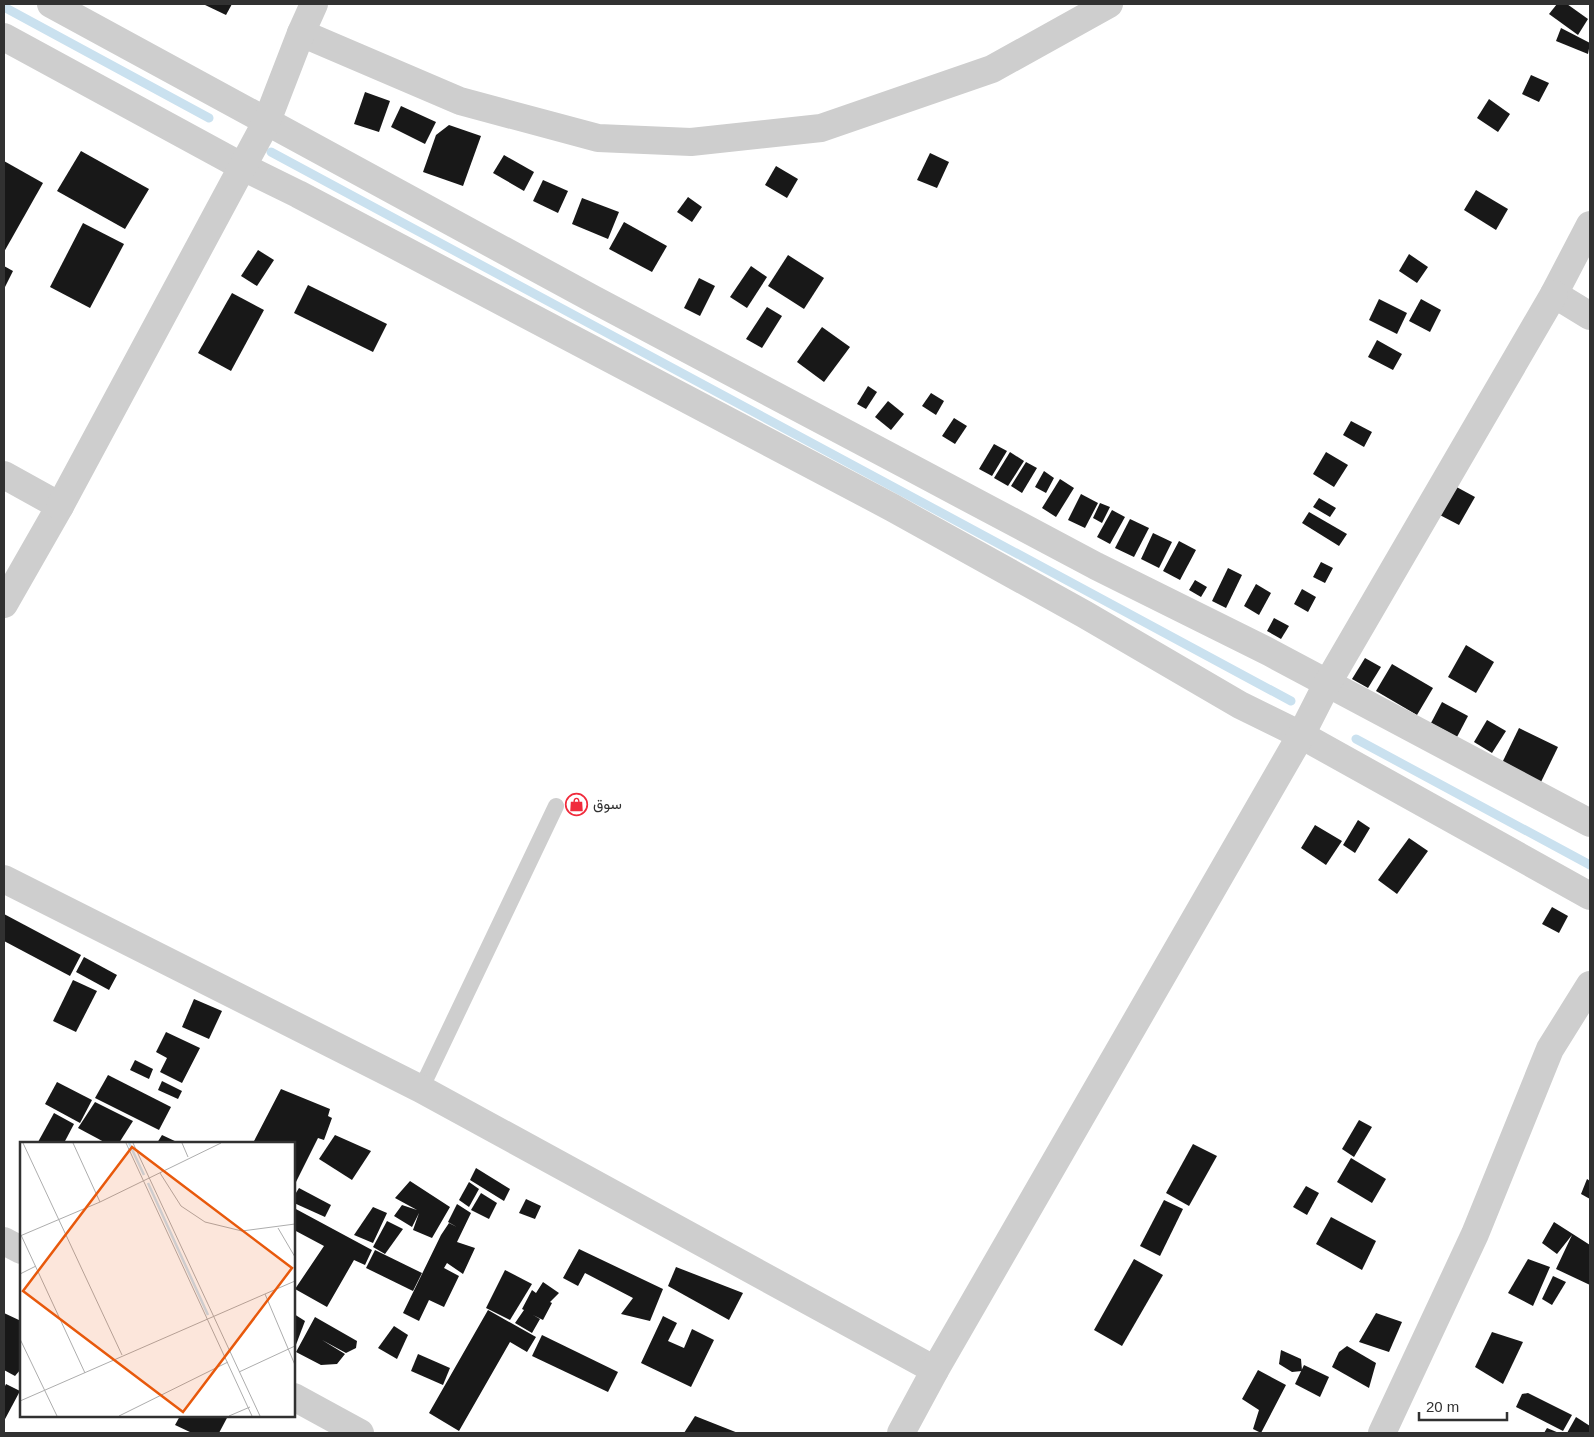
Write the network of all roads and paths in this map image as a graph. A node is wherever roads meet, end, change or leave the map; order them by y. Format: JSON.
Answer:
{"nodes":[{"id":1,"x":51,"y":4,"type":"edge"},
{"id":2,"x":314,"y":4,"type":"edge"},
{"id":3,"x":1109,"y":4,"type":"edge"},
{"id":4,"x":300,"y":33,"type":"junction"},
{"id":5,"x":4,"y":38,"type":"edge"},
{"id":6,"x":267,"y":121,"type":"junction"},
{"id":7,"x":243,"y":167,"type":"junction"},
{"id":8,"x":1590,"y":225,"type":"edge"},
{"id":9,"x":1554,"y":294,"type":"junction"},
{"id":10,"x":1590,"y":316,"type":"edge"},
{"id":11,"x":4,"y":475,"type":"edge"},
{"id":12,"x":60,"y":506,"type":"junction"},
{"id":13,"x":4,"y":604,"type":"edge"},
{"id":14,"x":1327,"y":684,"type":"junction"},
{"id":15,"x":1301,"y":736,"type":"junction"},
{"id":16,"x":556,"y":806,"type":"dead end"},
{"id":17,"x":1590,"y":823,"type":"edge"},
{"id":18,"x":4,"y":879,"type":"edge"},
{"id":19,"x":1590,"y":896,"type":"edge"},
{"id":20,"x":1590,"y":985,"type":"edge"},
{"id":21,"x":421,"y":1089,"type":"junction"},
{"id":22,"x":4,"y":1241,"type":"edge"},
{"id":23,"x":20,"y":1249,"type":"edge"},
{"id":24,"x":935,"y":1370,"type":"junction"},
{"id":25,"x":295,"y":1399,"type":"edge"},
{"id":26,"x":360,"y":1433,"type":"edge"},
{"id":27,"x":901,"y":1433,"type":"edge"},
{"id":28,"x":1382,"y":1433,"type":"edge"}],
"edges":[{"from":1,"to":6,"type":"street"},
{"from":2,"to":4,"type":"street"},
{"from":3,"to":4,"type":"street"},
{"from":4,"to":6,"type":"street"},
{"from":5,"to":7,"type":"street"},
{"from":6,"to":7,"type":"street"},
{"from":6,"to":14,"type":"street"},
{"from":7,"to":12,"type":"street"},
{"from":7,"to":15,"type":"street"},
{"from":8,"to":9,"type":"street"},
{"from":9,"to":10,"type":"street"},
{"from":9,"to":14,"type":"street"},
{"from":11,"to":12,"type":"street"},
{"from":12,"to":13,"type":"street"},
{"from":14,"to":15,"type":"street"},
{"from":14,"to":17,"type":"street"},
{"from":15,"to":19,"type":"street"},
{"from":15,"to":24,"type":"street"},
{"from":16,"to":21,"type":"lane"},
{"from":18,"to":21,"type":"street"},
{"from":20,"to":28,"type":"street"},
{"from":21,"to":24,"type":"street"},
{"from":22,"to":23,"type":"street"},
{"from":24,"to":27,"type":"street"},
{"from":25,"to":26,"type":"street"}]}
